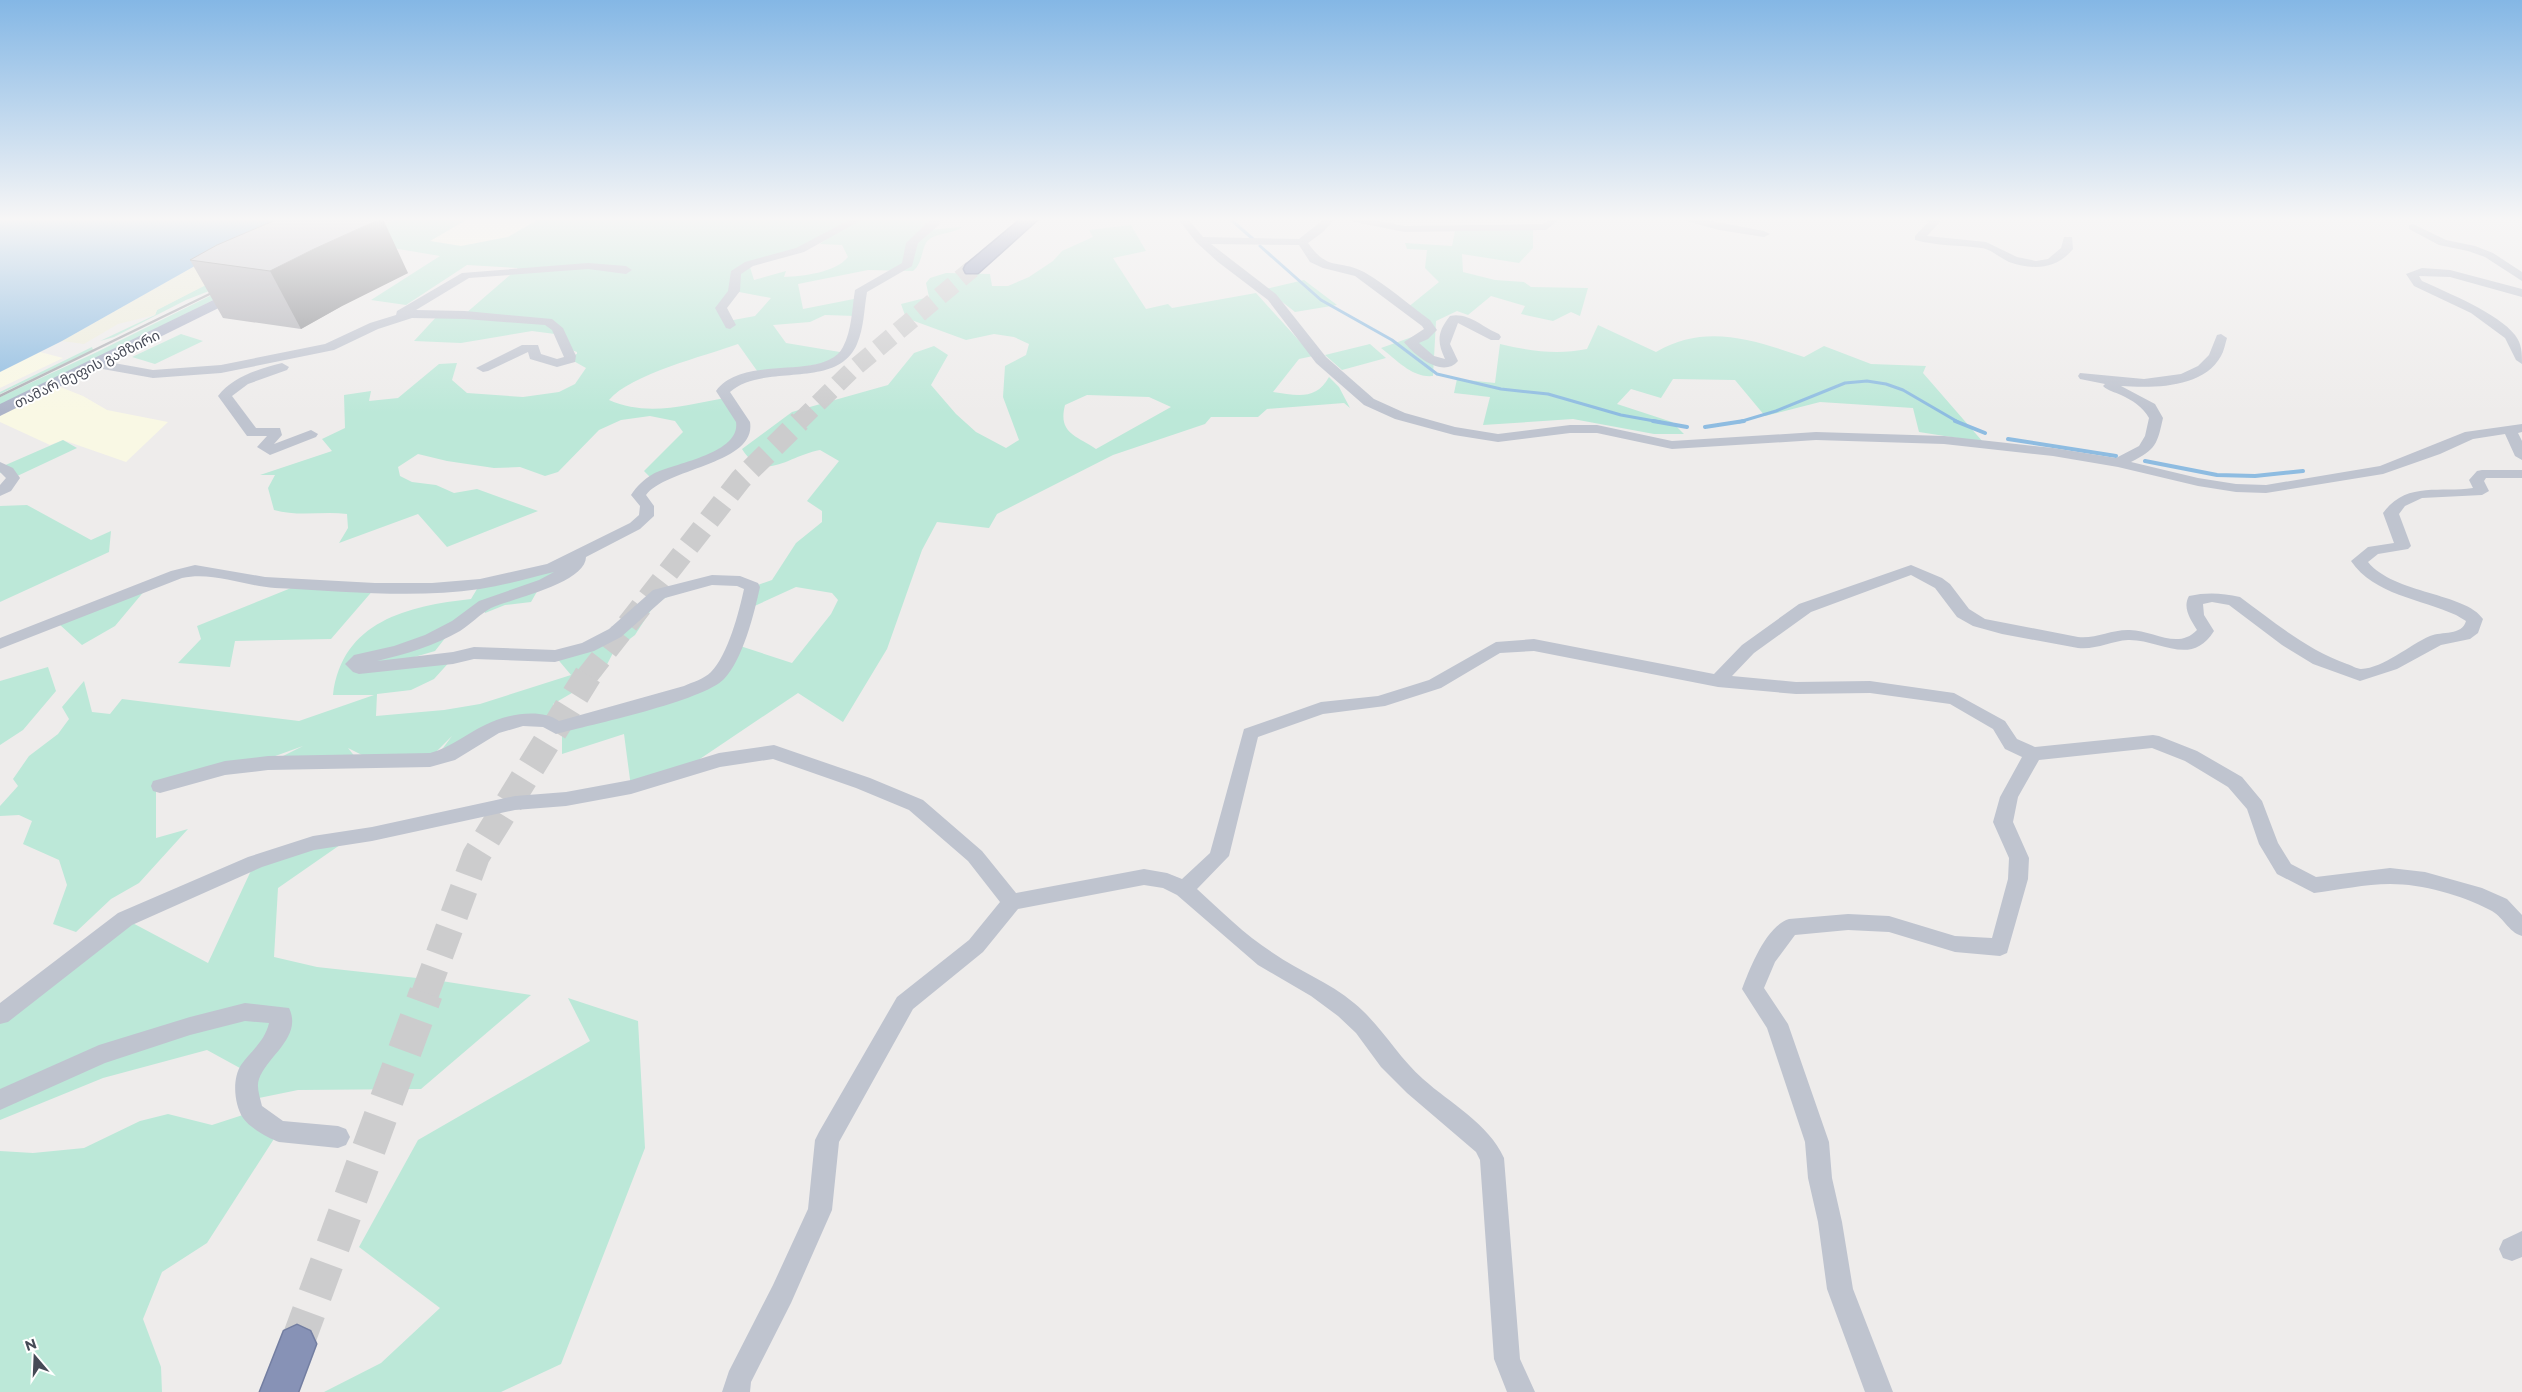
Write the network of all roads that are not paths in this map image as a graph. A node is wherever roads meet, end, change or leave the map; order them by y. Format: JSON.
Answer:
{"nodes":[{"id":1,"x":256,"y":284,"type":"edge"},
{"id":2,"x":451,"y":284,"type":"edge"},
{"id":3,"x":734,"y":284,"type":"edge"},
{"id":4,"x":870,"y":284,"type":"edge"},
{"id":5,"x":1254,"y":284,"type":"edge"},
{"id":6,"x":1373,"y":284,"type":"edge"},
{"id":7,"x":2420,"y":284,"type":"edge"},
{"id":8,"x":2491,"y":284,"type":"edge"},
{"id":9,"x":2522,"y":293,"type":"edge"},
{"id":10,"x":391,"y":319,"type":"junction"},
{"id":11,"x":730,"y":325,"type":"dead end"},
{"id":12,"x":1495,"y":337,"type":"dead end"},
{"id":13,"x":2221,"y":338,"type":"dead end"},
{"id":14,"x":301,"y":354,"type":"junction"},
{"id":15,"x":2522,"y":360,"type":"edge"},
{"id":16,"x":97,"y":364,"type":"junction"},
{"id":17,"x":483,"y":368,"type":"dead end"},
{"id":18,"x":0,"y":411,"type":"edge"},
{"id":19,"x":2516,"y":428,"type":"edge"},
{"id":20,"x":311,"y":434,"type":"dead end"},
{"id":21,"x":2522,"y":456,"type":"edge"},
{"id":22,"x":2118,"y":463,"type":"junction"},
{"id":23,"x":0,"y":466,"type":"edge"},
{"id":24,"x":2522,"y":474,"type":"edge"},
{"id":25,"x":0,"y":492,"type":"edge"},
{"id":26,"x":578,"y":556,"type":"junction"},
{"id":27,"x":0,"y":644,"type":"edge"},
{"id":28,"x":1718,"y":681,"type":"junction"},
{"id":29,"x":2033,"y":754,"type":"junction"},
{"id":30,"x":160,"y":786,"type":"dead end"},
{"id":31,"x":1184,"y":889,"type":"junction"},
{"id":32,"x":1012,"y":902,"type":"junction"},
{"id":33,"x":2522,"y":928,"type":"edge"},
{"id":34,"x":0,"y":1014,"type":"edge"},
{"id":35,"x":0,"y":1100,"type":"edge"},
{"id":36,"x":338,"y":1137,"type":"dead end"},
{"id":37,"x":2522,"y":1243,"type":"edge"},
{"id":38,"x":2522,"y":1254,"type":"edge"},
{"id":39,"x":297,"y":1344,"type":"tunnel mouth"},
{"id":40,"x":279,"y":1392,"type":"edge"},
{"id":41,"x":736,"y":1392,"type":"edge"},
{"id":42,"x":1521,"y":1392,"type":"edge"},
{"id":43,"x":1880,"y":1392,"type":"edge"}],
"edges":[{"from":1,"to":16,"type":"main road","name":"თამარ მეფის გამზირი"},
{"from":2,"to":10,"type":"street"},
{"from":3,"to":11,"type":"street"},
{"from":4,"to":26,"type":"street"},
{"from":5,"to":22,"type":"street"},
{"from":6,"to":12,"type":"street"},
{"from":7,"to":15,"type":"street"},
{"from":8,"to":9,"type":"street"},
{"from":10,"to":14,"type":"street"},
{"from":10,"to":17,"type":"street"},
{"from":13,"to":22,"type":"street"},
{"from":14,"to":16,"type":"street"},
{"from":14,"to":20,"type":"street"},
{"from":16,"to":18,"type":"main road","name":"თამარ მეფის გამზირი"},
{"from":19,"to":21,"type":"street"},
{"from":19,"to":22,"type":"street"},
{"from":23,"to":25,"type":"street"},
{"from":24,"to":28,"type":"street"},
{"from":26,"to":27,"type":"street"},
{"from":26,"to":30,"type":"street"},
{"from":28,"to":29,"type":"street"},
{"from":28,"to":31,"type":"street"},
{"from":29,"to":33,"type":"street"},
{"from":29,"to":43,"type":"street"},
{"from":31,"to":32,"type":"street"},
{"from":31,"to":42,"type":"street"},
{"from":32,"to":34,"type":"street"},
{"from":32,"to":41,"type":"street"},
{"from":35,"to":36,"type":"street"},
{"from":37,"to":38,"type":"street"},
{"from":39,"to":40,"type":"highway"}]}
